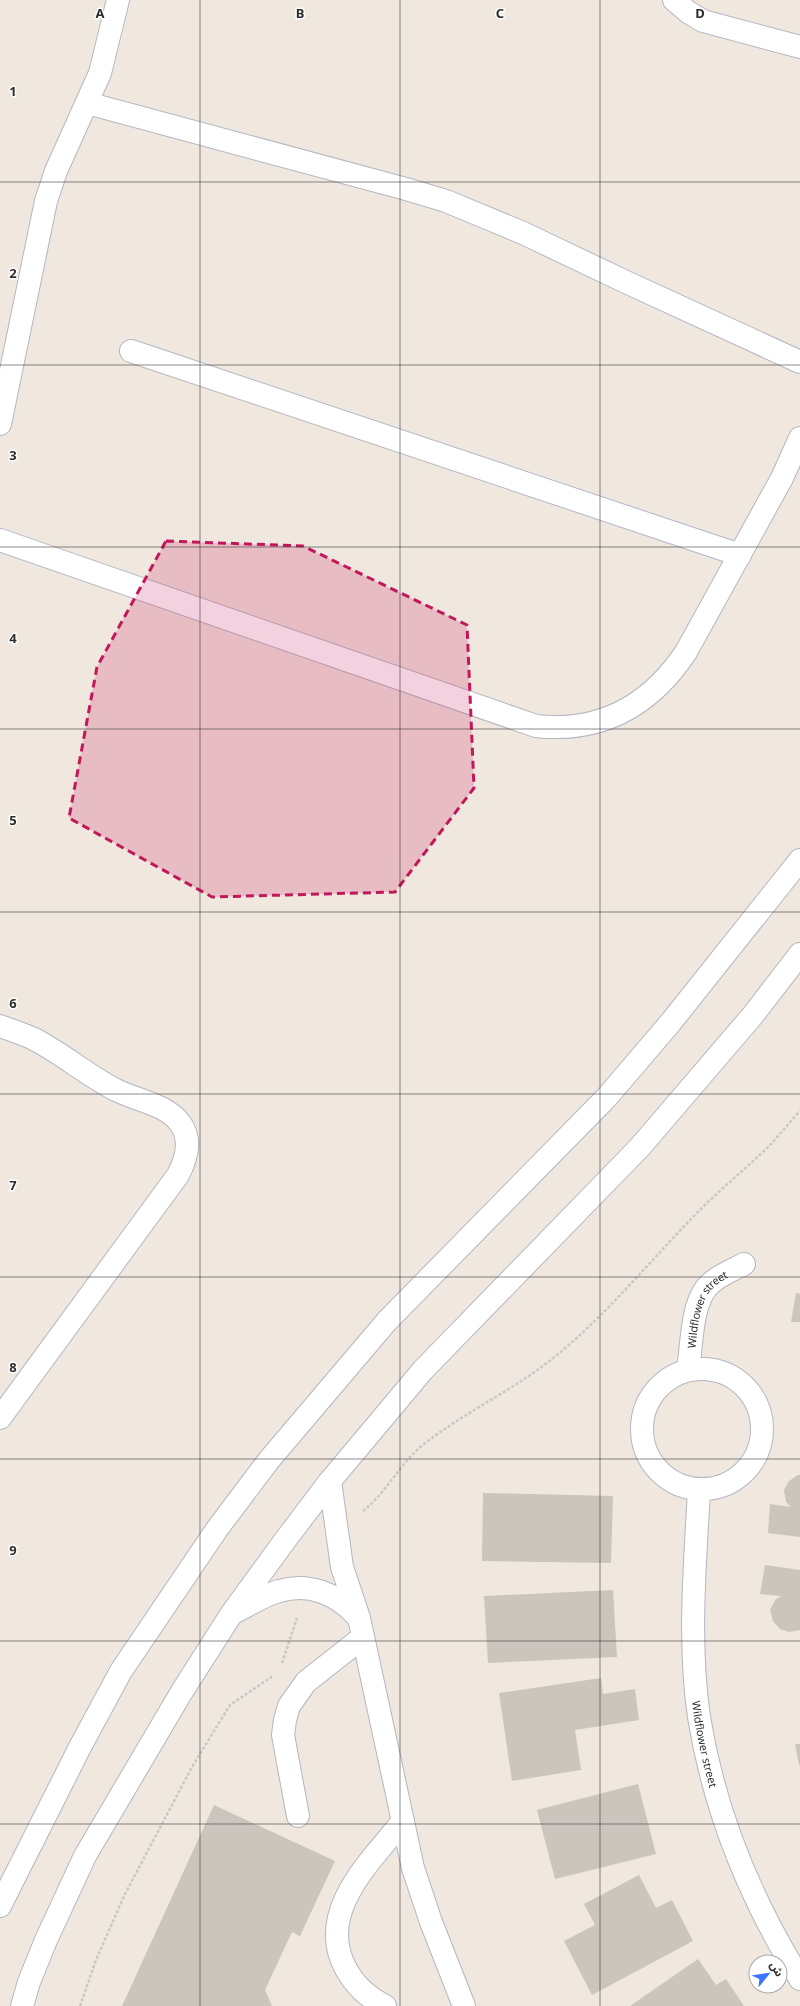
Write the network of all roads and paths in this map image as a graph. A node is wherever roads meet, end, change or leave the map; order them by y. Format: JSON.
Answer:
{"nodes":[{"id":1,"x":118,"y":0,"type":"edge"},
{"id":2,"x":674,"y":0,"type":"edge"},
{"id":3,"x":800,"y":47,"type":"edge"},
{"id":4,"x":87,"y":103,"type":"junction"},
{"id":5,"x":131,"y":351,"type":"dead end"},
{"id":6,"x":800,"y":362,"type":"edge"},
{"id":7,"x":0,"y":424,"type":"edge"},
{"id":8,"x":800,"y":438,"type":"edge"},
{"id":9,"x":0,"y":540,"type":"edge"},
{"id":10,"x":740,"y":555,"type":"junction"},
{"id":11,"x":800,"y":860,"type":"edge"},
{"id":12,"x":800,"y":954,"type":"edge"},
{"id":13,"x":0,"y":1026,"type":"edge"},
{"id":14,"x":800,"y":1111,"type":"edge"},
{"id":15,"x":744,"y":1264,"type":"dead end"},
{"id":16,"x":688,"y":1370,"type":"junction"},
{"id":17,"x":0,"y":1418,"type":"edge"},
{"id":18,"x":330,"y":1481,"type":"junction"},
{"id":19,"x":699,"y":1490,"type":"junction"},
{"id":20,"x":340,"y":1548,"type":"junction"},
{"id":21,"x":312,"y":1589,"type":"junction"},
{"id":22,"x":232,"y":1613,"type":"junction"},
{"id":23,"x":361,"y":1628,"type":"junction"},
{"id":24,"x":282,"y":1664,"type":"dead end"},
{"id":25,"x":279,"y":1672,"type":"dead end"},
{"id":26,"x":298,"y":1816,"type":"dead end"},
{"id":27,"x":403,"y":1821,"type":"junction"},
{"id":28,"x":0,"y":1906,"type":"edge"},
{"id":29,"x":800,"y":1979,"type":"edge"},
{"id":30,"x":22,"y":2006,"type":"edge"},
{"id":31,"x":80,"y":2006,"type":"edge"},
{"id":32,"x":385,"y":2006,"type":"edge"},
{"id":33,"x":464,"y":2006,"type":"edge"}],
"edges":[{"from":1,"to":4,"type":"street"},
{"from":2,"to":3,"type":"street"},
{"from":4,"to":6,"type":"street"},
{"from":4,"to":7,"type":"street"},
{"from":5,"to":10,"type":"street"},
{"from":8,"to":10,"type":"street"},
{"from":9,"to":10,"type":"street"},
{"from":11,"to":28,"type":"street"},
{"from":12,"to":18,"type":"street"},
{"from":13,"to":17,"type":"street"},
{"from":14,"to":20,"type":"path"},
{"from":15,"to":16,"type":"street","name":"Wildflower street"},
{"from":16,"to":19,"type":"street","name":"Wildflower street"},
{"from":16,"to":19,"type":"street","name":"Wildflower street"},
{"from":18,"to":20,"type":"street"},
{"from":18,"to":22,"type":"street"},
{"from":19,"to":29,"type":"street","name":"Wildflower street"},
{"from":20,"to":23,"type":"street"},
{"from":21,"to":22,"type":"street"},
{"from":21,"to":23,"type":"street"},
{"from":21,"to":24,"type":"path"},
{"from":22,"to":30,"type":"street"},
{"from":23,"to":26,"type":"street"},
{"from":23,"to":27,"type":"street"},
{"from":25,"to":31,"type":"path"},
{"from":27,"to":32,"type":"street"},
{"from":27,"to":33,"type":"street"}]}
